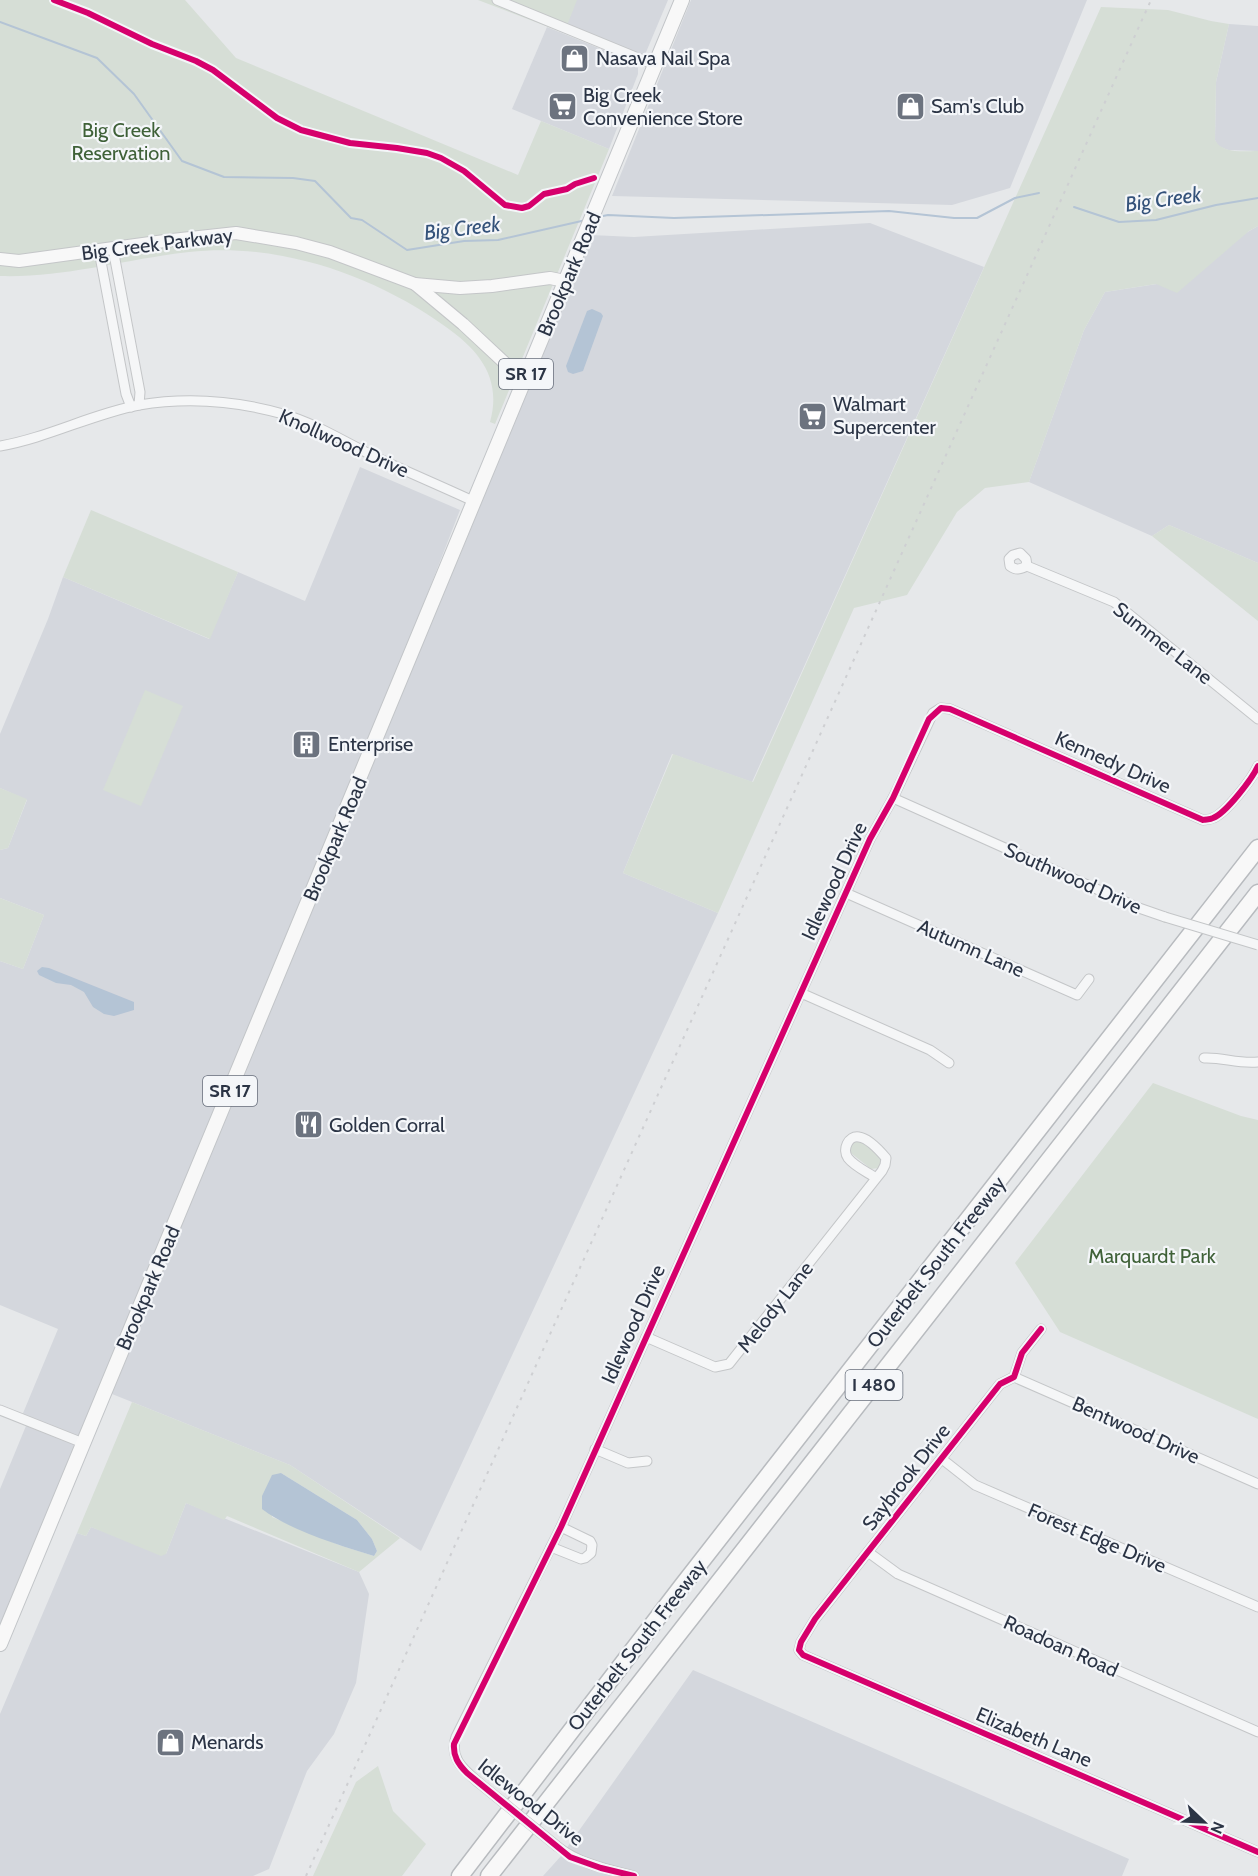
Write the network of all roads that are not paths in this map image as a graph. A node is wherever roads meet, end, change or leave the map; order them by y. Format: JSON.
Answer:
{"nodes":[{"id":1,"x":497,"y":0,"type":"edge"},
{"id":2,"x":682,"y":0,"type":"edge"},
{"id":3,"x":655,"y":65,"type":"junction"},
{"id":4,"x":113,"y":249,"type":"junction"},
{"id":5,"x":99,"y":251,"type":"junction"},
{"id":6,"x":0,"y":259,"type":"edge"},
{"id":7,"x":565,"y":281,"type":"junction"},
{"id":8,"x":416,"y":284,"type":"junction"},
{"id":9,"x":123,"y":305,"type":"junction"},
{"id":10,"x":110,"y":308,"type":"junction"},
{"id":11,"x":132,"y":353,"type":"junction"},
{"id":12,"x":119,"y":356,"type":"junction"},
{"id":13,"x":523,"y":380,"type":"junction"},
{"id":14,"x":135,"y":406,"type":"junction"},
{"id":15,"x":0,"y":446,"type":"edge"},
{"id":16,"x":473,"y":501,"type":"junction"},
{"id":17,"x":1027,"y":566,"type":"dead end"},
{"id":18,"x":941,"y":708,"type":"joint"},
{"id":19,"x":1258,"y":718,"type":"edge"},
{"id":20,"x":1257,"y":769,"type":"edge"},
{"id":21,"x":893,"y":798,"type":"junction"},
{"id":22,"x":1258,"y":848,"type":"edge"},
{"id":23,"x":846,"y":893,"type":"junction"},
{"id":24,"x":1258,"y":893,"type":"edge"},
{"id":25,"x":1258,"y":945,"type":"edge"},
{"id":26,"x":1089,"y":978,"type":"dead end"},
{"id":27,"x":801,"y":993,"type":"junction"},
{"id":28,"x":1204,"y":1058,"type":"dead end"},
{"id":29,"x":1258,"y":1062,"type":"edge"},
{"id":30,"x":949,"y":1063,"type":"dead end"},
{"id":31,"x":876,"y":1178,"type":"junction"},
{"id":32,"x":1041,"y":1329,"type":"dead end"},
{"id":33,"x":646,"y":1337,"type":"junction"},
{"id":34,"x":1014,"y":1377,"type":"junction"},
{"id":35,"x":0,"y":1410,"type":"edge"},
{"id":36,"x":83,"y":1443,"type":"junction"},
{"id":37,"x":595,"y":1449,"type":"junction"},
{"id":38,"x":942,"y":1458,"type":"junction"},
{"id":39,"x":647,"y":1461,"type":"dead end"},
{"id":40,"x":1258,"y":1484,"type":"edge"},
{"id":41,"x":561,"y":1527,"type":"junction"},
{"id":42,"x":551,"y":1547,"type":"junction"},
{"id":43,"x":868,"y":1552,"type":"junction"},
{"id":44,"x":1258,"y":1607,"type":"edge"},
{"id":45,"x":0,"y":1644,"type":"edge"},
{"id":46,"x":799,"y":1650,"type":"joint"},
{"id":47,"x":1258,"y":1732,"type":"edge"},
{"id":48,"x":1258,"y":1852,"type":"edge"},
{"id":49,"x":460,"y":1876,"type":"edge"},
{"id":50,"x":489,"y":1876,"type":"edge"},
{"id":51,"x":634,"y":1876,"type":"edge"}],
"edges":[{"from":1,"to":3,"type":"street"},
{"from":2,"to":3,"type":"main road","name":"Brookpark Road","number":"SR 17"},
{"from":3,"to":7,"type":"main road","name":"Brookpark Road","number":"SR 17"},
{"from":4,"to":5,"type":"street","name":"Big Creek Parkway"},
{"from":4,"to":8,"type":"street","name":"Big Creek Parkway"},
{"from":4,"to":9,"type":"street"},
{"from":5,"to":6,"type":"street","name":"Big Creek Parkway"},
{"from":5,"to":10,"type":"street"},
{"from":7,"to":8,"type":"street","name":"Big Creek Parkway"},
{"from":7,"to":13,"type":"main road","name":"Brookpark Road","number":"SR 17"},
{"from":8,"to":13,"type":"street","name":"Big Creek Parkway"},
{"from":9,"to":10,"type":"street"},
{"from":9,"to":11,"type":"street"},
{"from":10,"to":12,"type":"street"},
{"from":11,"to":12,"type":"street"},
{"from":11,"to":14,"type":"street"},
{"from":12,"to":14,"type":"street"},
{"from":13,"to":16,"type":"main road","name":"Brookpark Road","number":"SR 17"},
{"from":14,"to":15,"type":"street","name":"Knollwood Drive"},
{"from":14,"to":16,"type":"street","name":"Knollwood Drive"},
{"from":16,"to":36,"type":"main road","name":"Brookpark Road","number":"SR 17"},
{"from":17,"to":19,"type":"street","name":"Summer Lane"},
{"from":18,"to":20,"type":"street","name":"Kennedy Drive"},
{"from":18,"to":21,"type":"street","name":"Idlewood Drive"},
{"from":21,"to":23,"type":"street","name":"Idlewood Drive"},
{"from":21,"to":25,"type":"street","name":"Southwood Drive","bridge":true},
{"from":22,"to":49,"type":"highway","name":"Outerbelt South Freeway","number":"I 480"},
{"from":23,"to":26,"type":"street","name":"Autumn Lane"},
{"from":23,"to":27,"type":"street","name":"Idlewood Drive"},
{"from":24,"to":50,"type":"highway","name":"Outerbelt South Freeway","number":"I 480"},
{"from":27,"to":30,"type":"street"},
{"from":27,"to":33,"type":"street","name":"Idlewood Drive"},
{"from":28,"to":29,"type":"street"},
{"from":31,"to":31,"type":"street","name":"Melody Lane"},
{"from":31,"to":33,"type":"street","name":"Melody Lane"},
{"from":32,"to":34,"type":"street","name":"Saybrook Drive"},
{"from":33,"to":37,"type":"street","name":"Idlewood Drive"},
{"from":34,"to":38,"type":"street","name":"Saybrook Drive"},
{"from":34,"to":40,"type":"street","name":"Bentwood Drive"},
{"from":35,"to":36,"type":"street"},
{"from":36,"to":45,"type":"main road","name":"Brookpark Road","number":"SR 17"},
{"from":37,"to":39,"type":"street"},
{"from":37,"to":41,"type":"street","name":"Idlewood Drive"},
{"from":38,"to":43,"type":"street","name":"Saybrook Drive"},
{"from":38,"to":44,"type":"street","name":"Forest Edge Drive"},
{"from":41,"to":42,"type":"street","name":"Idlewood Drive"},
{"from":41,"to":42,"type":"street"},
{"from":42,"to":51,"type":"street","name":"Idlewood Drive","bridge":true},
{"from":43,"to":46,"type":"street","name":"Saybrook Drive"},
{"from":43,"to":47,"type":"street","name":"Roadoan Road"},
{"from":46,"to":48,"type":"street","name":"Elizabeth Lane"}]}
